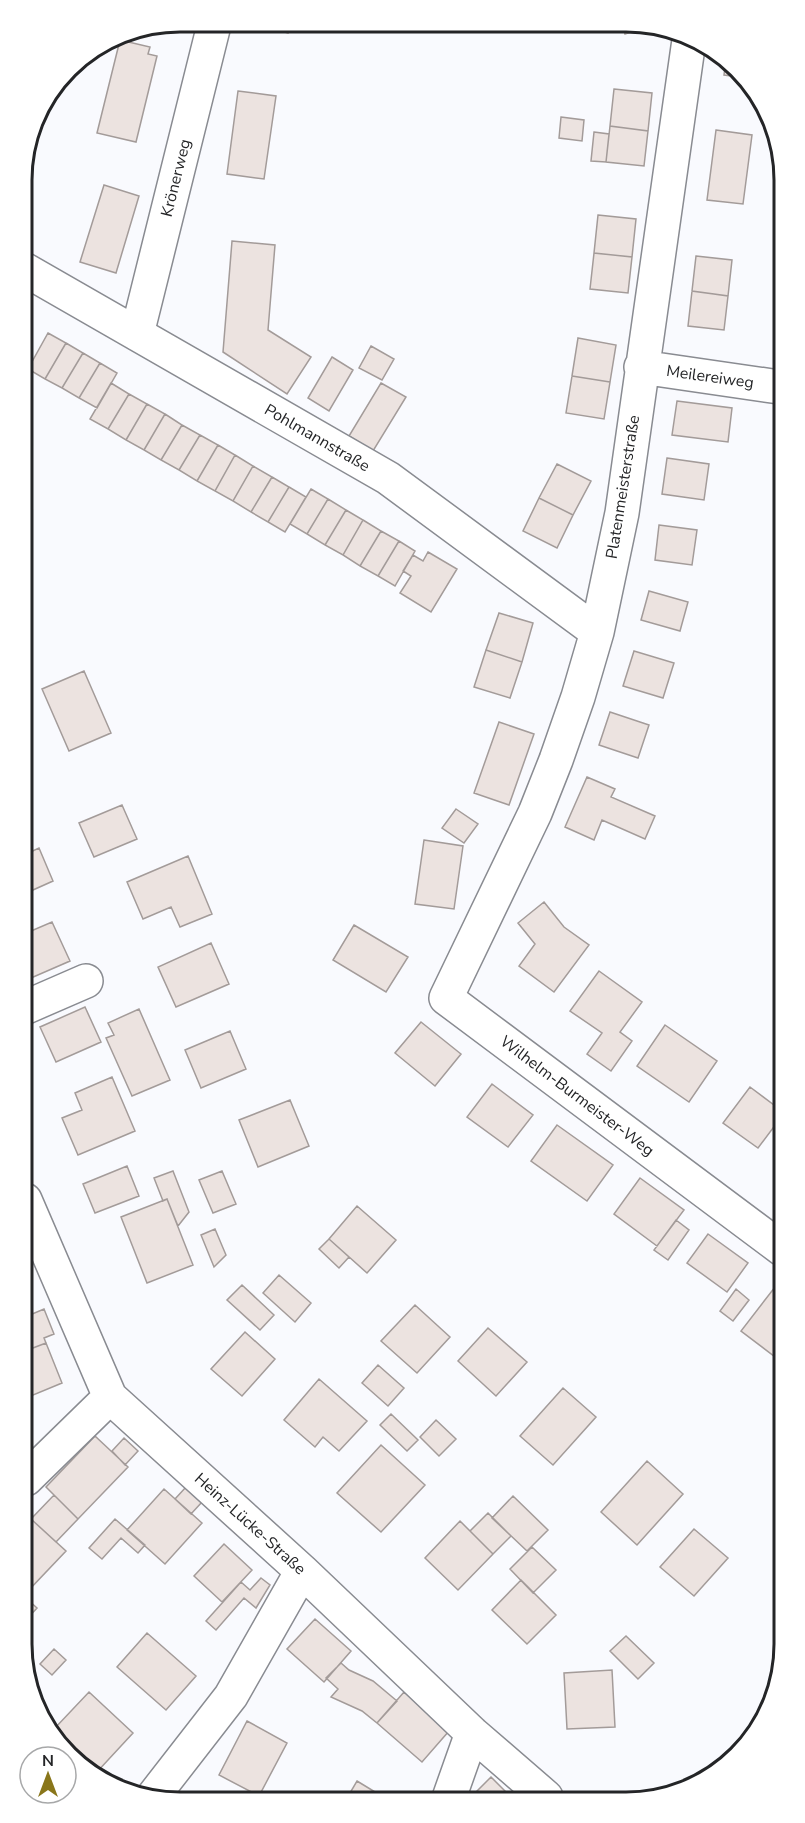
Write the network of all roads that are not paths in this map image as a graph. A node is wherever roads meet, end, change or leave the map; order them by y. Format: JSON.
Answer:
{"nodes":[{"id":1,"x":212,"y":32,"type":"edge"},
{"id":2,"x":688,"y":46,"type":"edge"},
{"id":3,"x":32,"y":274,"type":"edge"},
{"id":4,"x":137,"y":334,"type":"junction"},
{"id":5,"x":641,"y":367,"type":"junction"},
{"id":6,"x":774,"y":386,"type":"edge"},
{"id":7,"x":597,"y":632,"type":"junction"},
{"id":8,"x":486,"y":915,"type":"joint"},
{"id":9,"x":86,"y":981,"type":"dead end"},
{"id":10,"x":32,"y":1005,"type":"edge"},
{"id":11,"x":32,"y":1223,"type":"edge"},
{"id":12,"x":773,"y":1242,"type":"edge"},
{"id":13,"x":111,"y":1397,"type":"junction"},
{"id":14,"x":32,"y":1473,"type":"edge"},
{"id":15,"x":302,"y":1571,"type":"junction"},
{"id":16,"x":472,"y":1733,"type":"junction"},
{"id":17,"x":158,"y":1790,"type":"edge"},
{"id":18,"x":451,"y":1792,"type":"edge"},
{"id":19,"x":540,"y":1792,"type":"edge"}],
"edges":[{"from":1,"to":4,"type":"street","name":"Krönerweg"},
{"from":2,"to":5,"type":"street","name":"Platenmeisterstraße"},
{"from":3,"to":4,"type":"street","name":"Pohlmannstraße"},
{"from":4,"to":7,"type":"street","name":"Pohlmannstraße"},
{"from":5,"to":6,"type":"street","name":"Meilereiweg"},
{"from":5,"to":7,"type":"street","name":"Platenmeisterstraße"},
{"from":7,"to":8,"type":"street","name":"Platenmeisterstraße"},
{"from":8,"to":12,"type":"street","name":"Wilhelm-Burmeister-Weg"},
{"from":9,"to":10,"type":"street"},
{"from":11,"to":13,"type":"street","name":"Heinz-Lücke-Straße"},
{"from":13,"to":14,"type":"street"},
{"from":13,"to":15,"type":"street","name":"Heinz-Lücke-Straße"},
{"from":15,"to":16,"type":"street","name":"Heinz-Lücke-Straße"},
{"from":15,"to":17,"type":"street"},
{"from":16,"to":18,"type":"street"},
{"from":16,"to":19,"type":"street","name":"Heinz-Lücke-Straße"}]}
